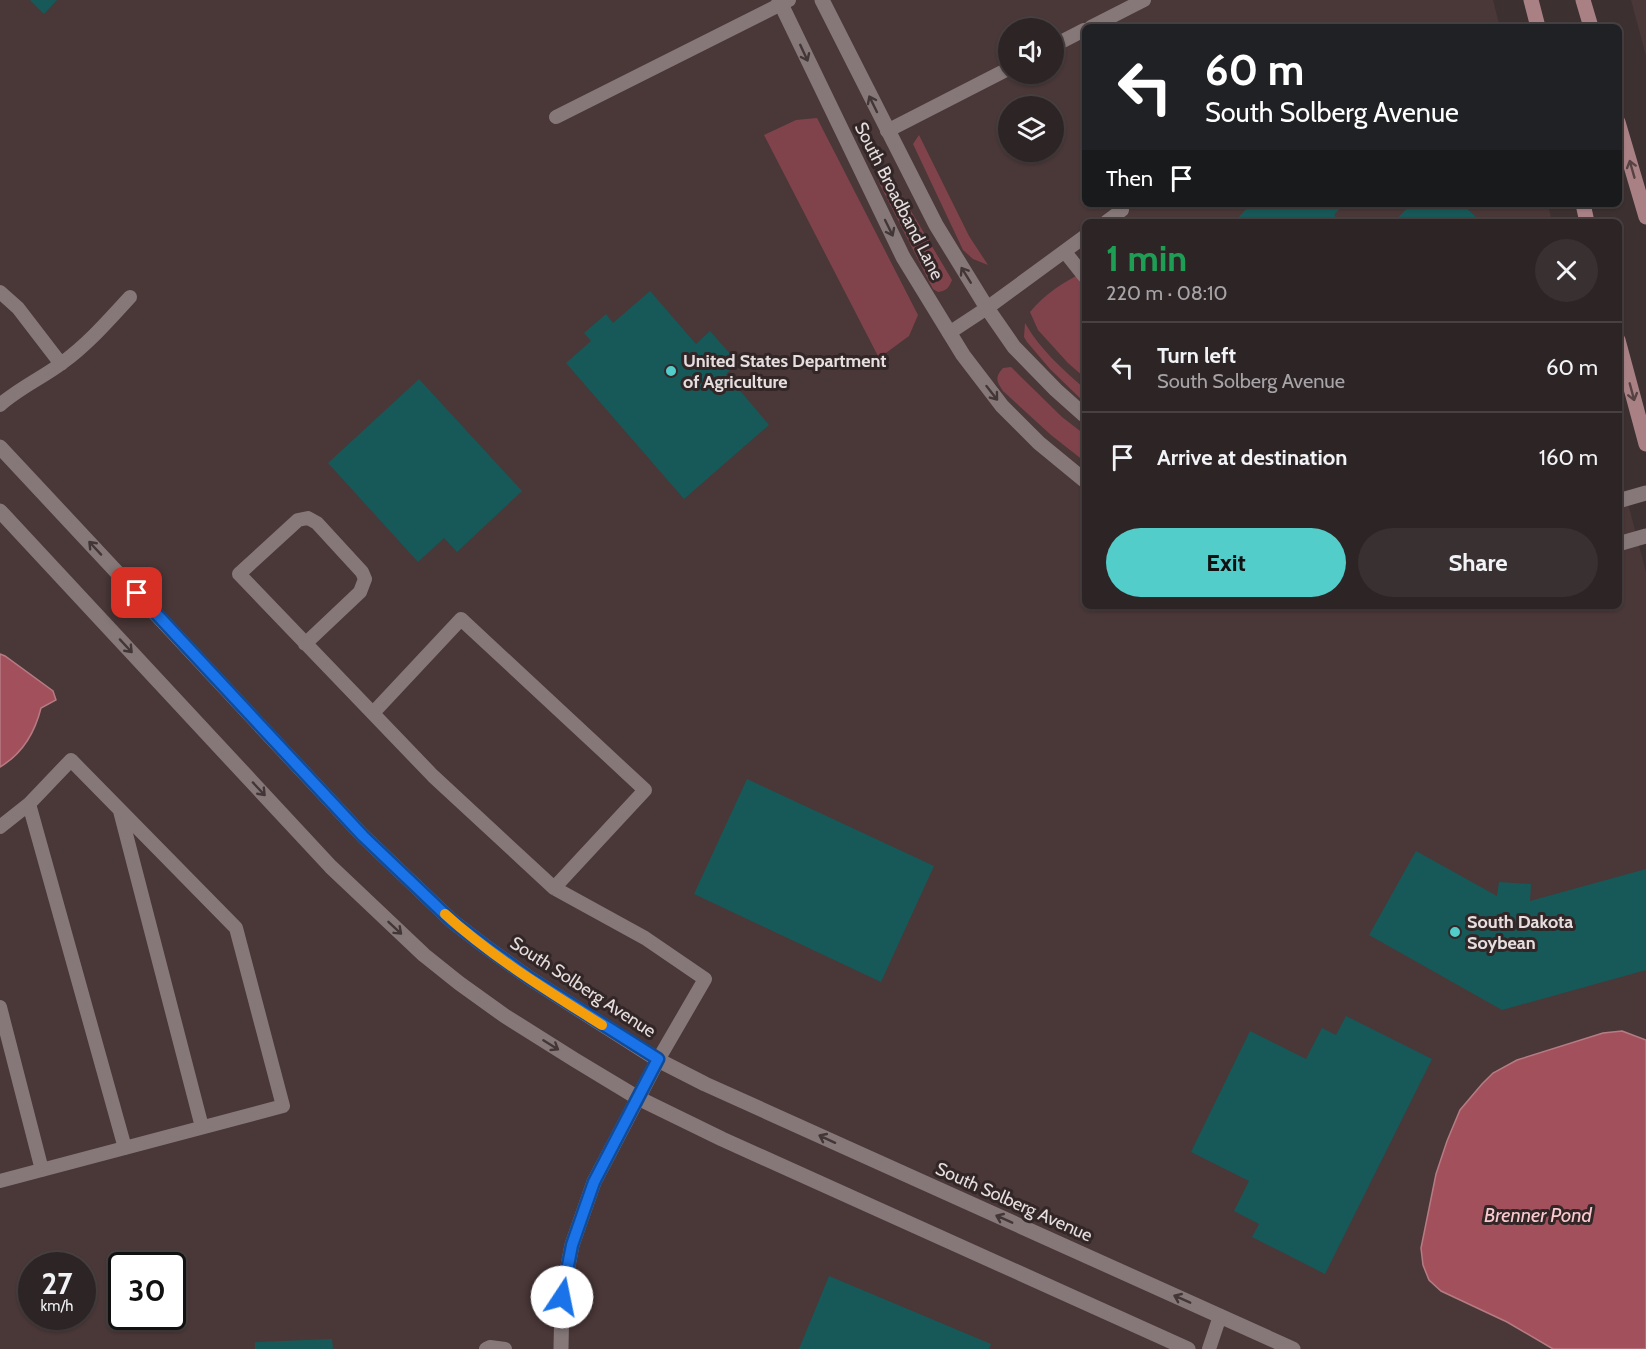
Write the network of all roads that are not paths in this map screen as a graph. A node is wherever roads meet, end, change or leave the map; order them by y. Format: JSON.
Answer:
{"nodes":[{"id":1,"x":822,"y":0,"type":"edge"},
{"id":2,"x":1144,"y":0,"type":"edge"},
{"id":3,"x":1531,"y":0,"type":"edge"},
{"id":4,"x":1583,"y":0,"type":"edge"},
{"id":5,"x":783,"y":1,"type":"edge"},
{"id":6,"x":1097,"y":24,"type":"edge"},
{"id":7,"x":1537,"y":24,"type":"edge"},
{"id":8,"x":1590,"y":24,"type":"edge"},
{"id":9,"x":1082,"y":31,"type":"edge"},
{"id":10,"x":1064,"y":40,"type":"edge"},
{"id":11,"x":998,"y":74,"type":"edge"},
{"id":12,"x":556,"y":117,"type":"dead end"},
{"id":13,"x":887,"y":131,"type":"junction"},
{"id":14,"x":1622,"y":136,"type":"edge"},
{"id":15,"x":1122,"y":210,"type":"dead end"},
{"id":16,"x":1646,"y":217,"type":"edge"},
{"id":17,"x":1110,"y":219,"type":"edge"},
{"id":18,"x":1082,"y":239,"type":"edge"},
{"id":19,"x":1065,"y":252,"type":"junction"},
{"id":20,"x":1082,"y":273,"type":"edge"},
{"id":21,"x":0,"y":292,"type":"edge"},
{"id":22,"x":130,"y":297,"type":"dead end"},
{"id":23,"x":987,"y":308,"type":"junction"},
{"id":24,"x":949,"y":333,"type":"junction"},
{"id":25,"x":1622,"y":355,"type":"edge"},
{"id":26,"x":61,"y":364,"type":"junction"},
{"id":27,"x":0,"y":405,"type":"edge"},
{"id":28,"x":1082,"y":413,"type":"edge"},
{"id":29,"x":1646,"y":444,"type":"edge"},
{"id":30,"x":0,"y":447,"type":"edge"},
{"id":31,"x":1082,"y":478,"type":"edge"},
{"id":32,"x":1646,"y":494,"type":"edge"},
{"id":33,"x":1622,"y":500,"type":"edge"},
{"id":34,"x":0,"y":511,"type":"edge"},
{"id":35,"x":1646,"y":536,"type":"edge"},
{"id":36,"x":1622,"y":543,"type":"edge"},
{"id":37,"x":305,"y":644,"type":"junction"},
{"id":38,"x":373,"y":713,"type":"junction"},
{"id":39,"x":29,"y":804,"type":"junction"},
{"id":40,"x":119,"y":809,"type":"junction"},
{"id":41,"x":0,"y":827,"type":"edge"},
{"id":42,"x":554,"y":888,"type":"junction"},
{"id":43,"x":0,"y":1007,"type":"edge"},
{"id":44,"x":658,"y":1059,"type":"junction"},
{"id":45,"x":638,"y":1098,"type":"junction"},
{"id":46,"x":202,"y":1127,"type":"junction"},
{"id":47,"x":125,"y":1148,"type":"junction"},
{"id":48,"x":42,"y":1170,"type":"junction"},
{"id":49,"x":0,"y":1181,"type":"edge"},
{"id":50,"x":1220,"y":1317,"type":"junction"},
{"id":51,"x":486,"y":1349,"type":"edge"},
{"id":52,"x":505,"y":1349,"type":"edge"},
{"id":53,"x":561,"y":1349,"type":"edge"},
{"id":54,"x":1188,"y":1349,"type":"edge"},
{"id":55,"x":1209,"y":1349,"type":"edge"},
{"id":56,"x":1293,"y":1349,"type":"edge"}],
"edges":[{"from":13,"to":1,"type":"street","name":"South Broadband Lane","one_way":true},
{"from":2,"to":6,"type":"lane"},
{"from":3,"to":7,"type":"main road"},
{"from":4,"to":8,"type":"main road"},
{"from":5,"to":12,"type":"lane"},
{"from":5,"to":24,"type":"street","name":"South Broadband Lane","one_way":true},
{"from":9,"to":10,"type":"lane"},
{"from":11,"to":13,"type":"lane"},
{"from":23,"to":13,"type":"street","name":"South Broadband Lane","one_way":true},
{"from":16,"to":14,"type":"main road","one_way":true},
{"from":15,"to":17,"type":"lane"},
{"from":18,"to":19,"type":"lane"},
{"from":19,"to":20,"type":"lane"},
{"from":19,"to":23,"type":"lane"},
{"from":21,"to":26,"type":"lane"},
{"from":22,"to":26,"type":"lane"},
{"from":23,"to":24,"type":"lane"},
{"from":23,"to":28,"type":"street","name":"South Broadband Lane"},
{"from":24,"to":31,"type":"street","name":"South Broadband Lane","one_way":true},
{"from":25,"to":29,"type":"main road","one_way":true},
{"from":26,"to":27,"type":"lane"},
{"from":44,"to":30,"type":"street","name":"South Solberg Avenue","one_way":true},
{"from":32,"to":33,"type":"street"},
{"from":34,"to":45,"type":"street","one_way":true},
{"from":35,"to":36,"type":"street"},
{"from":37,"to":37,"type":"lane"},
{"from":37,"to":38,"type":"lane"},
{"from":38,"to":42,"type":"lane"},
{"from":38,"to":42,"type":"lane"},
{"from":39,"to":40,"type":"lane"},
{"from":39,"to":41,"type":"lane"},
{"from":39,"to":47,"type":"lane"},
{"from":40,"to":46,"type":"lane"},
{"from":40,"to":46,"type":"lane"},
{"from":42,"to":44,"type":"lane"},
{"from":43,"to":48,"type":"lane"},
{"from":44,"to":45,"type":"street"},
{"from":50,"to":44,"type":"street","name":"South Solberg Avenue","one_way":true},
{"from":45,"to":53,"type":"street"},
{"from":45,"to":54,"type":"street"},
{"from":46,"to":47,"type":"lane"},
{"from":47,"to":48,"type":"lane"},
{"from":48,"to":49,"type":"lane"},
{"from":50,"to":55,"type":"lane"},
{"from":50,"to":56,"type":"street","name":"South Solberg Avenue"},
{"from":51,"to":52,"type":"lane"}]}
